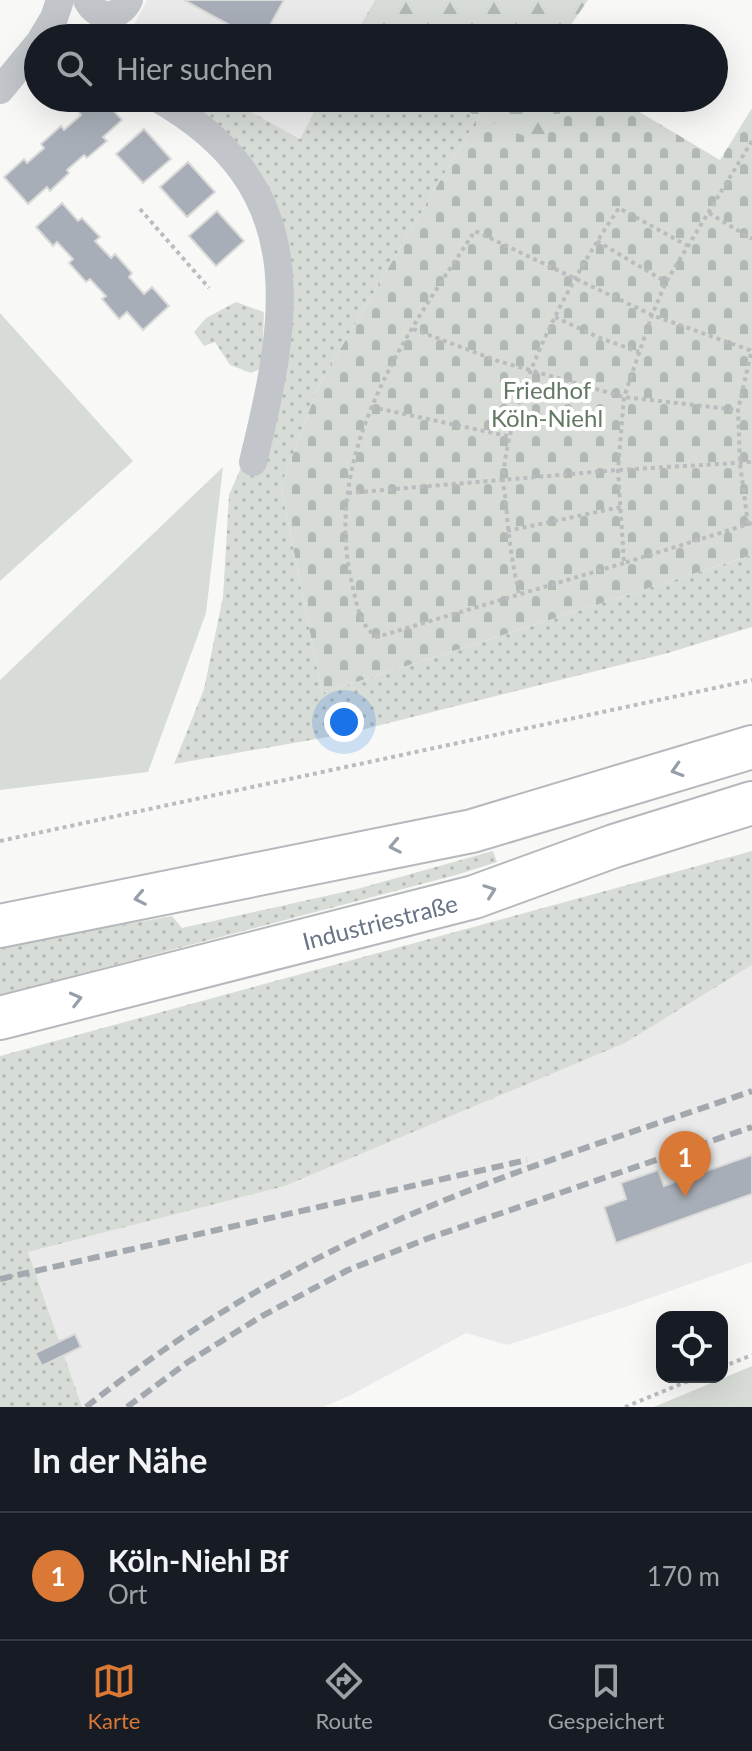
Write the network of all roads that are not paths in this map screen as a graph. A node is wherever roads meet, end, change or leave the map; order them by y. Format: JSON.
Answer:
{"nodes":[{"id":1,"x":60,"y":0,"type":"edge"},
{"id":2,"x":87,"y":0,"type":"edge"},
{"id":3,"x":129,"y":0,"type":"edge"},
{"id":4,"x":50,"y":24,"type":"edge"},
{"id":5,"x":24,"y":62,"type":"edge"},
{"id":6,"x":0,"y":90,"type":"edge"},
{"id":7,"x":178,"y":112,"type":"edge"},
{"id":8,"x":253,"y":462,"type":"dead end"},
{"id":9,"x":752,"y":747,"type":"edge"},
{"id":10,"x":752,"y":803,"type":"edge"},
{"id":11,"x":0,"y":926,"type":"edge"},
{"id":12,"x":0,"y":1018,"type":"edge"}],
"edges":[{"from":1,"to":4,"type":"street"},
{"from":2,"to":3,"type":"street"},
{"from":5,"to":6,"type":"street"},
{"from":7,"to":8,"type":"street"},
{"from":9,"to":11,"type":"highway","one_way":true},
{"from":12,"to":10,"type":"highway","name":"Industriestraße","one_way":true}]}
